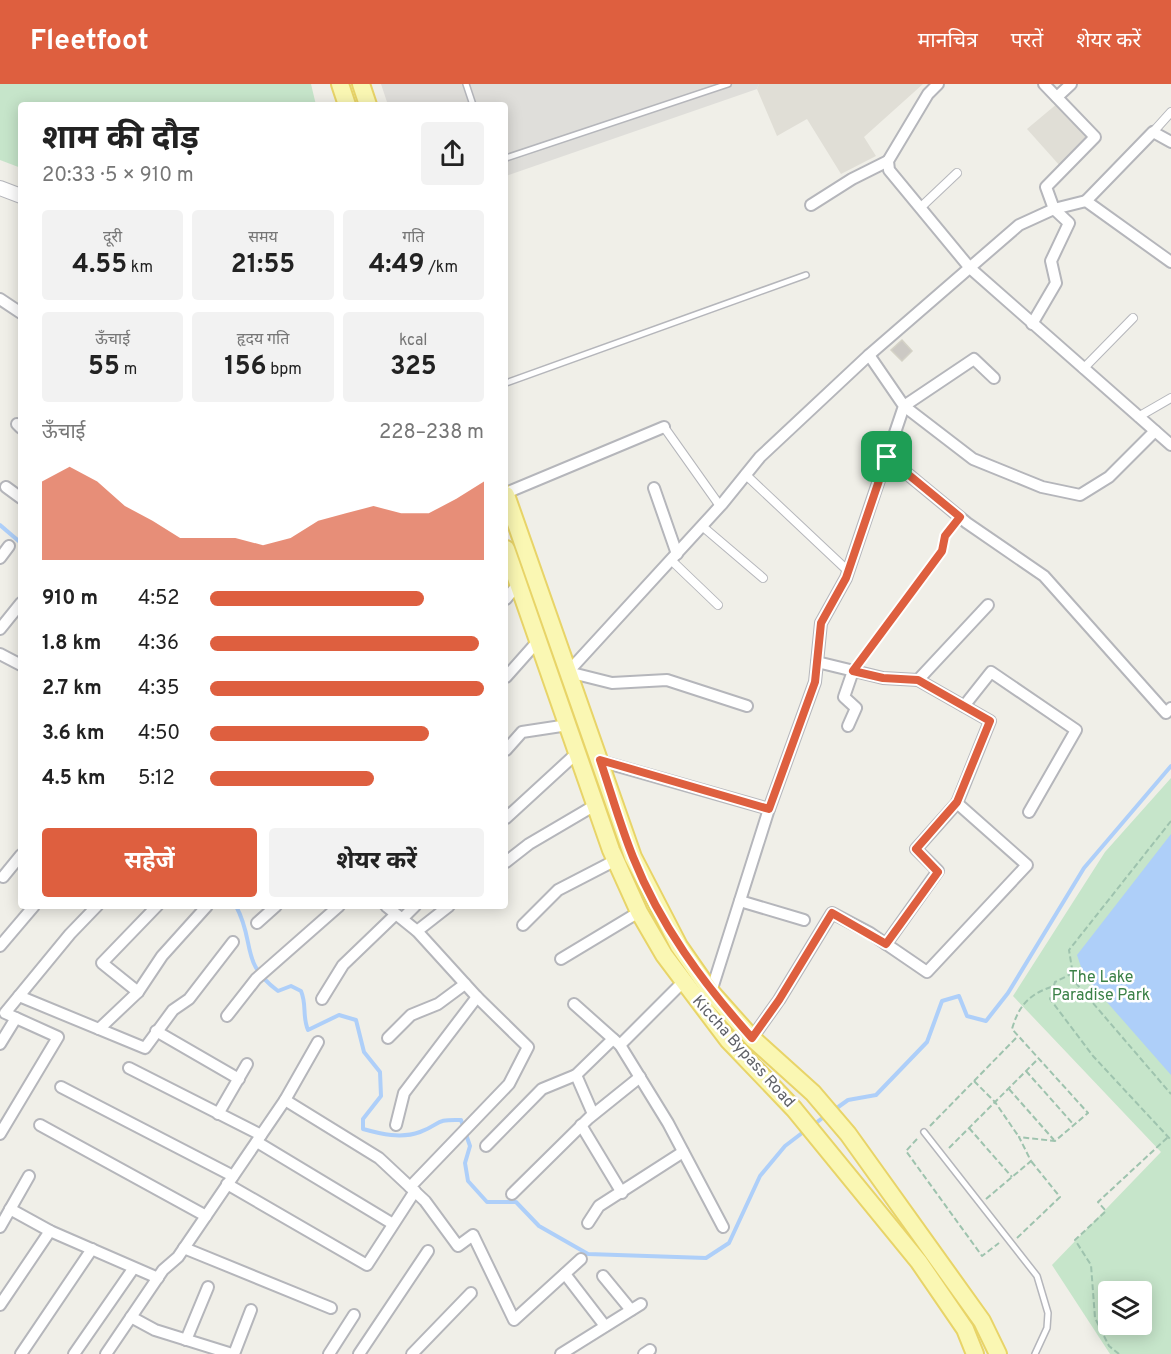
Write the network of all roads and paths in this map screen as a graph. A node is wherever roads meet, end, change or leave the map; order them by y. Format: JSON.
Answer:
{"nodes":[{"id":1,"x":340,"y":84,"type":"edge"},
{"id":2,"x":361,"y":84,"type":"edge"},
{"id":3,"x":466,"y":84,"type":"edge"},
{"id":4,"x":728,"y":84,"type":"edge"},
{"id":5,"x":938,"y":84,"type":"edge"},
{"id":6,"x":1044,"y":84,"type":"edge"},
{"id":7,"x":1071,"y":84,"type":"edge"},
{"id":8,"x":1057,"y":98,"type":"junction"},
{"id":9,"x":346,"y":102,"type":"edge"},
{"id":10,"x":367,"y":102,"type":"edge"},
{"id":11,"x":472,"y":102,"type":"edge"},
{"id":12,"x":1171,"y":112,"type":"edge"},
{"id":13,"x":1153,"y":132,"type":"junction"},
{"id":14,"x":1171,"y":142,"type":"edge"},
{"id":15,"x":508,"y":157,"type":"edge"},
{"id":16,"x":888,"y":161,"type":"junction"},
{"id":17,"x":957,"y":173,"type":"dead end"},
{"id":18,"x":0,"y":188,"type":"edge"},
{"id":19,"x":18,"y":195,"type":"edge"},
{"id":20,"x":1086,"y":201,"type":"junction"},
{"id":21,"x":811,"y":205,"type":"dead end"},
{"id":22,"x":920,"y":208,"type":"junction"},
{"id":23,"x":1054,"y":209,"type":"junction"},
{"id":24,"x":1171,"y":262,"type":"edge"},
{"id":25,"x":970,"y":268,"type":"junction"},
{"id":26,"x":806,"y":275,"type":"dead end"},
{"id":27,"x":0,"y":299,"type":"edge"},
{"id":28,"x":18,"y":311,"type":"edge"},
{"id":29,"x":1133,"y":318,"type":"dead end"},
{"id":30,"x":1032,"y":324,"type":"junction"},
{"id":31,"x":869,"y":356,"type":"junction"},
{"id":32,"x":1083,"y":369,"type":"junction"},
{"id":33,"x":994,"y":378,"type":"dead end"},
{"id":34,"x":508,"y":382,"type":"edge"},
{"id":35,"x":1171,"y":398,"type":"edge"},
{"id":36,"x":904,"y":405,"type":"junction"},
{"id":37,"x":1138,"y":417,"type":"junction"},
{"id":38,"x":664,"y":427,"type":"joint"},
{"id":39,"x":1155,"y":431,"type":"junction"},
{"id":40,"x":1171,"y":445,"type":"edge"},
{"id":41,"x":887,"y":457,"type":"junction"},
{"id":42,"x":745,"y":474,"type":"junction"},
{"id":43,"x":6,"y":487,"type":"dead end"},
{"id":44,"x":654,"y":488,"type":"dead end"},
{"id":45,"x":508,"y":493,"type":"edge"},
{"id":46,"x":18,"y":496,"type":"edge"},
{"id":47,"x":508,"y":500,"type":"edge"},
{"id":48,"x":720,"y":506,"type":"junction"},
{"id":49,"x":960,"y":517,"type":"junction"},
{"id":50,"x":702,"y":526,"type":"junction"},
{"id":51,"x":9,"y":546,"type":"dead end"},
{"id":52,"x":508,"y":555,"type":"edge"},
{"id":53,"x":674,"y":557,"type":"junction"},
{"id":54,"x":0,"y":558,"type":"edge"},
{"id":55,"x":848,"y":571,"type":"junction"},
{"id":56,"x":763,"y":578,"type":"dead end"},
{"id":57,"x":535,"y":579,"type":"junction"},
{"id":58,"x":518,"y":584,"type":"junction"},
{"id":59,"x":508,"y":596,"type":"edge"},
{"id":60,"x":718,"y":605,"type":"dead end"},
{"id":61,"x":988,"y":605,"type":"dead end"},
{"id":62,"x":18,"y":607,"type":"edge"},
{"id":63,"x":0,"y":629,"type":"edge"},
{"id":64,"x":538,"y":641,"type":"junction"},
{"id":65,"x":0,"y":654,"type":"edge"},
{"id":66,"x":817,"y":662,"type":"junction"},
{"id":67,"x":18,"y":663,"type":"edge"},
{"id":68,"x":853,"y":671,"type":"junction"},
{"id":69,"x":568,"y":672,"type":"junction"},
{"id":70,"x":508,"y":674,"type":"edge"},
{"id":71,"x":551,"y":677,"type":"junction"},
{"id":72,"x":918,"y":680,"type":"junction"},
{"id":73,"x":964,"y":705,"type":"junction"},
{"id":74,"x":747,"y":706,"type":"dead end"},
{"id":75,"x":1171,"y":708,"type":"edge"},
{"id":76,"x":568,"y":725,"type":"junction"},
{"id":77,"x":848,"y":726,"type":"dead end"},
{"id":78,"x":508,"y":748,"type":"edge"},
{"id":79,"x":578,"y":752,"type":"junction"},
{"id":80,"x":600,"y":760,"type":"junction"},
{"id":81,"x":957,"y":802,"type":"junction"},
{"id":82,"x":597,"y":804,"type":"junction"},
{"id":83,"x":769,"y":809,"type":"junction"},
{"id":84,"x":1029,"y":812,"type":"dead end"},
{"id":85,"x":508,"y":816,"type":"edge"},
{"id":86,"x":1171,"y":820,"type":"edge"},
{"id":87,"x":18,"y":859,"type":"edge"},
{"id":88,"x":508,"y":860,"type":"edge"},
{"id":89,"x":616,"y":860,"type":"junction"},
{"id":90,"x":3,"y":877,"type":"dead end"},
{"id":91,"x":740,"y":901,"type":"junction"},
{"id":92,"x":31,"y":909,"type":"edge"},
{"id":93,"x":94,"y":909,"type":"edge"},
{"id":94,"x":154,"y":909,"type":"edge"},
{"id":95,"x":204,"y":909,"type":"edge"},
{"id":96,"x":273,"y":909,"type":"edge"},
{"id":97,"x":336,"y":909,"type":"edge"},
{"id":98,"x":390,"y":909,"type":"edge"},
{"id":99,"x":410,"y":909,"type":"edge"},
{"id":100,"x":445,"y":909,"type":"edge"},
{"id":101,"x":660,"y":912,"type":"junction"},
{"id":102,"x":399,"y":916,"type":"junction"},
{"id":103,"x":642,"y":916,"type":"junction"},
{"id":104,"x":804,"y":920,"type":"dead end"},
{"id":105,"x":257,"y":923,"type":"dead end"},
{"id":106,"x":523,"y":925,"type":"dead end"},
{"id":107,"x":417,"y":931,"type":"junction"},
{"id":108,"x":233,"y":942,"type":"dead end"},
{"id":109,"x":886,"y":944,"type":"junction"},
{"id":110,"x":0,"y":946,"type":"edge"},
{"id":111,"x":561,"y":959,"type":"dead end"},
{"id":112,"x":1073,"y":973,"type":"junction"},
{"id":113,"x":682,"y":982,"type":"junction"},
{"id":114,"x":465,"y":984,"type":"junction"},
{"id":115,"x":1054,"y":986,"type":"junction"},
{"id":116,"x":138,"y":992,"type":"junction"},
{"id":117,"x":711,"y":992,"type":"junction"},
{"id":118,"x":19,"y":996,"type":"junction"},
{"id":119,"x":477,"y":997,"type":"junction"},
{"id":120,"x":322,"y":999,"type":"dead end"},
{"id":121,"x":574,"y":1004,"type":"dead end"},
{"id":122,"x":227,"y":1016,"type":"dead end"},
{"id":123,"x":16,"y":1018,"type":"junction"},
{"id":124,"x":99,"y":1029,"type":"junction"},
{"id":125,"x":156,"y":1031,"type":"junction"},
{"id":126,"x":1018,"y":1036,"type":"junction"},
{"id":127,"x":388,"y":1038,"type":"dead end"},
{"id":128,"x":752,"y":1038,"type":"junction"},
{"id":129,"x":318,"y":1042,"type":"dead end"},
{"id":130,"x":617,"y":1042,"type":"junction"},
{"id":131,"x":0,"y":1044,"type":"edge"},
{"id":132,"x":1038,"y":1059,"type":"junction"},
{"id":133,"x":247,"y":1064,"type":"dead end"},
{"id":134,"x":129,"y":1068,"type":"dead end"},
{"id":135,"x":1026,"y":1071,"type":"junction"},
{"id":136,"x":576,"y":1075,"type":"junction"},
{"id":137,"x":640,"y":1077,"type":"junction"},
{"id":138,"x":239,"y":1078,"type":"junction"},
{"id":139,"x":974,"y":1080,"type":"junction"},
{"id":140,"x":62,"y":1087,"type":"dead end"},
{"id":141,"x":1008,"y":1089,"type":"junction"},
{"id":142,"x":1171,"y":1094,"type":"edge"},
{"id":143,"x":285,"y":1100,"type":"junction"},
{"id":144,"x":995,"y":1102,"type":"junction"},
{"id":145,"x":218,"y":1114,"type":"junction"},
{"id":146,"x":593,"y":1114,"type":"junction"},
{"id":147,"x":40,"y":1125,"type":"dead end"},
{"id":148,"x":396,"y":1125,"type":"dead end"},
{"id":149,"x":581,"y":1125,"type":"junction"},
{"id":150,"x":1074,"y":1125,"type":"junction"},
{"id":151,"x":969,"y":1128,"type":"junction"},
{"id":152,"x":924,"y":1132,"type":"junction"},
{"id":153,"x":0,"y":1134,"type":"edge"},
{"id":154,"x":1019,"y":1137,"type":"junction"},
{"id":155,"x":1168,"y":1137,"type":"junction"},
{"id":156,"x":259,"y":1138,"type":"junction"},
{"id":157,"x":1171,"y":1140,"type":"edge"},
{"id":158,"x":1055,"y":1141,"type":"junction"},
{"id":159,"x":486,"y":1146,"type":"dead end"},
{"id":160,"x":683,"y":1152,"type":"junction"},
{"id":161,"x":942,"y":1156,"type":"junction"},
{"id":162,"x":1031,"y":1161,"type":"junction"},
{"id":163,"x":29,"y":1176,"type":"dead end"},
{"id":164,"x":1012,"y":1177,"type":"junction"},
{"id":165,"x":230,"y":1180,"type":"junction"},
{"id":166,"x":412,"y":1189,"type":"junction"},
{"id":167,"x":622,"y":1193,"type":"junction"},
{"id":168,"x":512,"y":1194,"type":"dead end"},
{"id":169,"x":980,"y":1204,"type":"junction"},
{"id":170,"x":10,"y":1209,"type":"junction"},
{"id":171,"x":206,"y":1216,"type":"junction"},
{"id":172,"x":588,"y":1223,"type":"dead end"},
{"id":173,"x":393,"y":1224,"type":"junction"},
{"id":174,"x":0,"y":1227,"type":"edge"},
{"id":175,"x":723,"y":1227,"type":"dead end"},
{"id":176,"x":50,"y":1231,"type":"junction"},
{"id":177,"x":1006,"y":1237,"type":"junction"},
{"id":178,"x":1011,"y":1244,"type":"junction"},
{"id":179,"x":184,"y":1248,"type":"junction"},
{"id":180,"x":92,"y":1249,"type":"junction"},
{"id":181,"x":428,"y":1251,"type":"dead end"},
{"id":182,"x":581,"y":1259,"type":"dead end"},
{"id":183,"x":133,"y":1269,"type":"junction"},
{"id":184,"x":565,"y":1274,"type":"junction"},
{"id":185,"x":603,"y":1276,"type":"dead end"},
{"id":186,"x":158,"y":1278,"type":"junction"},
{"id":187,"x":208,"y":1287,"type":"dead end"},
{"id":188,"x":471,"y":1293,"type":"dead end"},
{"id":189,"x":641,"y":1304,"type":"dead end"},
{"id":190,"x":0,"y":1305,"type":"edge"},
{"id":191,"x":331,"y":1308,"type":"dead end"},
{"id":192,"x":251,"y":1310,"type":"dead end"},
{"id":193,"x":631,"y":1310,"type":"junction"},
{"id":194,"x":354,"y":1315,"type":"dead end"},
{"id":195,"x":131,"y":1317,"type":"junction"},
{"id":196,"x":605,"y":1326,"type":"junction"},
{"id":197,"x":186,"y":1340,"type":"junction"},
{"id":198,"x":203,"y":1350,"type":"edge"},
{"id":199,"x":21,"y":1354,"type":"edge"},
{"id":200,"x":74,"y":1354,"type":"edge"},
{"id":201,"x":106,"y":1354,"type":"edge"},
{"id":202,"x":233,"y":1354,"type":"edge"},
{"id":203,"x":329,"y":1354,"type":"edge"},
{"id":204,"x":359,"y":1354,"type":"edge"},
{"id":205,"x":411,"y":1354,"type":"edge"},
{"id":206,"x":561,"y":1354,"type":"edge"},
{"id":207,"x":975,"y":1354,"type":"edge"},
{"id":208,"x":998,"y":1354,"type":"edge"},
{"id":209,"x":1035,"y":1354,"type":"edge"},
{"id":210,"x":1119,"y":1354,"type":"edge"}],
"edges":[{"from":1,"to":9,"type":"main road"},
{"from":2,"to":10,"type":"main road"},
{"from":3,"to":11,"type":"lane"},
{"from":4,"to":15,"type":"lane"},
{"from":5,"to":16,"type":"street"},
{"from":6,"to":8,"type":"street"},
{"from":7,"to":8,"type":"street"},
{"from":8,"to":23,"type":"street"},
{"from":12,"to":13,"type":"street"},
{"from":13,"to":14,"type":"street"},
{"from":13,"to":20,"type":"street"},
{"from":16,"to":21,"type":"street"},
{"from":16,"to":22,"type":"street"},
{"from":17,"to":22,"type":"street"},
{"from":18,"to":19,"type":"street"},
{"from":20,"to":23,"type":"street"},
{"from":20,"to":24,"type":"street"},
{"from":22,"to":25,"type":"street"},
{"from":23,"to":25,"type":"street"},
{"from":23,"to":30,"type":"street"},
{"from":25,"to":30,"type":"street"},
{"from":25,"to":31,"type":"street"},
{"from":26,"to":34,"type":"lane"},
{"from":27,"to":28,"type":"street"},
{"from":29,"to":32,"type":"street"},
{"from":30,"to":32,"type":"street"},
{"from":31,"to":36,"type":"street"},
{"from":31,"to":42,"type":"street"},
{"from":32,"to":37,"type":"street"},
{"from":33,"to":36,"type":"street"},
{"from":35,"to":37,"type":"street"},
{"from":36,"to":39,"type":"street"},
{"from":36,"to":41,"type":"street"},
{"from":37,"to":39,"type":"street"},
{"from":38,"to":45,"type":"street"},
{"from":38,"to":48,"type":"street"},
{"from":39,"to":40,"type":"street"},
{"from":41,"to":49,"type":"street"},
{"from":41,"to":55,"type":"street"},
{"from":42,"to":48,"type":"street"},
{"from":42,"to":55,"type":"street"},
{"from":43,"to":46,"type":"street"},
{"from":44,"to":53,"type":"street"},
{"from":47,"to":57,"type":"main road"},
{"from":48,"to":50,"type":"street"},
{"from":49,"to":68,"type":"street"},
{"from":49,"to":75,"type":"street"},
{"from":50,"to":53,"type":"street"},
{"from":50,"to":56,"type":"street"},
{"from":51,"to":54,"type":"street"},
{"from":52,"to":58,"type":"main road","name":"Kiccha Bypass Road"},
{"from":53,"to":60,"type":"street"},
{"from":53,"to":69,"type":"street"},
{"from":55,"to":66,"type":"street"},
{"from":57,"to":58,"type":"main road"},
{"from":57,"to":69,"type":"main road"},
{"from":58,"to":59,"type":"street"},
{"from":58,"to":64,"type":"main road","name":"Kiccha Bypass Road"},
{"from":61,"to":72,"type":"street"},
{"from":62,"to":63,"type":"street"},
{"from":64,"to":70,"type":"street"},
{"from":64,"to":71,"type":"main road","name":"Kiccha Bypass Road"},
{"from":65,"to":67,"type":"street"},
{"from":66,"to":68,"type":"street"},
{"from":66,"to":83,"type":"street"},
{"from":68,"to":72,"type":"street"},
{"from":68,"to":77,"type":"street"},
{"from":69,"to":71,"type":"main road"},
{"from":69,"to":74,"type":"street"},
{"from":69,"to":80,"type":"main road"},
{"from":71,"to":76,"type":"main road","name":"Kiccha Bypass Road"},
{"from":72,"to":73,"type":"street"},
{"from":73,"to":81,"type":"street"},
{"from":73,"to":84,"type":"street"},
{"from":76,"to":78,"type":"street"},
{"from":76,"to":79,"type":"main road","name":"Kiccha Bypass Road"},
{"from":79,"to":82,"type":"main road","name":"Kiccha Bypass Road"},
{"from":79,"to":85,"type":"street"},
{"from":80,"to":83,"type":"street"},
{"from":80,"to":101,"type":"main road"},
{"from":81,"to":109,"type":"street"},
{"from":81,"to":109,"type":"street"},
{"from":82,"to":88,"type":"street"},
{"from":82,"to":89,"type":"main road","name":"Kiccha Bypass Road"},
{"from":83,"to":91,"type":"street"},
{"from":86,"to":112,"type":"path"},
{"from":87,"to":90,"type":"street"},
{"from":89,"to":103,"type":"main road","name":"Kiccha Bypass Road"},
{"from":89,"to":106,"type":"street"},
{"from":91,"to":104,"type":"street"},
{"from":91,"to":117,"type":"street"},
{"from":92,"to":110,"type":"street"},
{"from":93,"to":118,"type":"street"},
{"from":94,"to":116,"type":"street"},
{"from":95,"to":116,"type":"street"},
{"from":96,"to":105,"type":"street"},
{"from":97,"to":122,"type":"street"},
{"from":98,"to":102,"type":"street"},
{"from":99,"to":102,"type":"street"},
{"from":100,"to":107,"type":"street"},
{"from":101,"to":103,"type":"main road"},
{"from":101,"to":117,"type":"main road"},
{"from":102,"to":107,"type":"street"},
{"from":102,"to":120,"type":"street"},
{"from":103,"to":111,"type":"street"},
{"from":103,"to":113,"type":"main road","name":"Kiccha Bypass Road"},
{"from":107,"to":114,"type":"street"},
{"from":108,"to":125,"type":"street"},
{"from":109,"to":128,"type":"street"},
{"from":112,"to":115,"type":"path"},
{"from":112,"to":142,"type":"path"},
{"from":113,"to":130,"type":"street"},
{"from":113,"to":207,"type":"main road","name":"Kiccha Bypass Road"},
{"from":114,"to":119,"type":"street"},
{"from":114,"to":127,"type":"street"},
{"from":115,"to":126,"type":"path"},
{"from":115,"to":155,"type":"path"},
{"from":116,"to":124,"type":"street"},
{"from":117,"to":128,"type":"main road"},
{"from":118,"to":123,"type":"street"},
{"from":118,"to":124,"type":"street"},
{"from":119,"to":148,"type":"street"},
{"from":119,"to":166,"type":"street"},
{"from":121,"to":130,"type":"street"},
{"from":123,"to":131,"type":"street"},
{"from":123,"to":153,"type":"street"},
{"from":124,"to":125,"type":"street"},
{"from":125,"to":138,"type":"street"},
{"from":126,"to":132,"type":"path"},
{"from":126,"to":139,"type":"path"},
{"from":128,"to":208,"type":"main road"},
{"from":129,"to":143,"type":"street"},
{"from":130,"to":136,"type":"street"},
{"from":130,"to":137,"type":"street"},
{"from":132,"to":135,"type":"path"},
{"from":132,"to":150,"type":"path"},
{"from":133,"to":138,"type":"street"},
{"from":134,"to":145,"type":"street"},
{"from":135,"to":141,"type":"path"},
{"from":135,"to":150,"type":"path"},
{"from":136,"to":146,"type":"street"},
{"from":136,"to":159,"type":"street"},
{"from":137,"to":146,"type":"street"},
{"from":137,"to":160,"type":"street"},
{"from":138,"to":145,"type":"street"},
{"from":139,"to":144,"type":"path"},
{"from":139,"to":152,"type":"path"},
{"from":140,"to":165,"type":"street"},
{"from":141,"to":144,"type":"path"},
{"from":141,"to":158,"type":"path"},
{"from":143,"to":156,"type":"street"},
{"from":143,"to":166,"type":"street"},
{"from":144,"to":151,"type":"path"},
{"from":144,"to":154,"type":"path"},
{"from":145,"to":156,"type":"street"},
{"from":146,"to":149,"type":"street"},
{"from":147,"to":171,"type":"street"},
{"from":149,"to":167,"type":"street"},
{"from":149,"to":168,"type":"street"},
{"from":150,"to":158,"type":"path"},
{"from":151,"to":161,"type":"path"},
{"from":151,"to":164,"type":"path"},
{"from":152,"to":161,"type":"lane"},
{"from":152,"to":177,"type":"path"},
{"from":154,"to":158,"type":"path"},
{"from":154,"to":162,"type":"path"},
{"from":155,"to":157,"type":"path"},
{"from":155,"to":210,"type":"path"},
{"from":156,"to":165,"type":"street"},
{"from":156,"to":173,"type":"street"},
{"from":160,"to":167,"type":"street"},
{"from":160,"to":175,"type":"street"},
{"from":161,"to":169,"type":"lane"},
{"from":162,"to":164,"type":"path"},
{"from":162,"to":178,"type":"path"},
{"from":163,"to":170,"type":"street"},
{"from":164,"to":169,"type":"path"},
{"from":165,"to":171,"type":"street"},
{"from":165,"to":173,"type":"street"},
{"from":166,"to":173,"type":"street"},
{"from":166,"to":184,"type":"street"},
{"from":167,"to":172,"type":"street"},
{"from":169,"to":177,"type":"lane"},
{"from":170,"to":174,"type":"street"},
{"from":170,"to":176,"type":"street"},
{"from":171,"to":179,"type":"street"},
{"from":176,"to":180,"type":"street"},
{"from":176,"to":190,"type":"street"},
{"from":177,"to":178,"type":"lane"},
{"from":178,"to":209,"type":"lane"},
{"from":179,"to":186,"type":"street"},
{"from":179,"to":191,"type":"street"},
{"from":180,"to":183,"type":"street"},
{"from":180,"to":199,"type":"street"},
{"from":181,"to":204,"type":"street"},
{"from":182,"to":184,"type":"street"},
{"from":183,"to":186,"type":"street"},
{"from":183,"to":200,"type":"street"},
{"from":184,"to":196,"type":"street"},
{"from":185,"to":193,"type":"street"},
{"from":186,"to":195,"type":"street"},
{"from":187,"to":197,"type":"street"},
{"from":188,"to":205,"type":"street"},
{"from":189,"to":193,"type":"street"},
{"from":192,"to":202,"type":"street"},
{"from":193,"to":196,"type":"street"},
{"from":194,"to":203,"type":"street"},
{"from":195,"to":197,"type":"street"},
{"from":195,"to":201,"type":"street"},
{"from":196,"to":206,"type":"street"},
{"from":197,"to":198,"type":"street"},
{"from":198,"to":202,"type":"street"}]}
